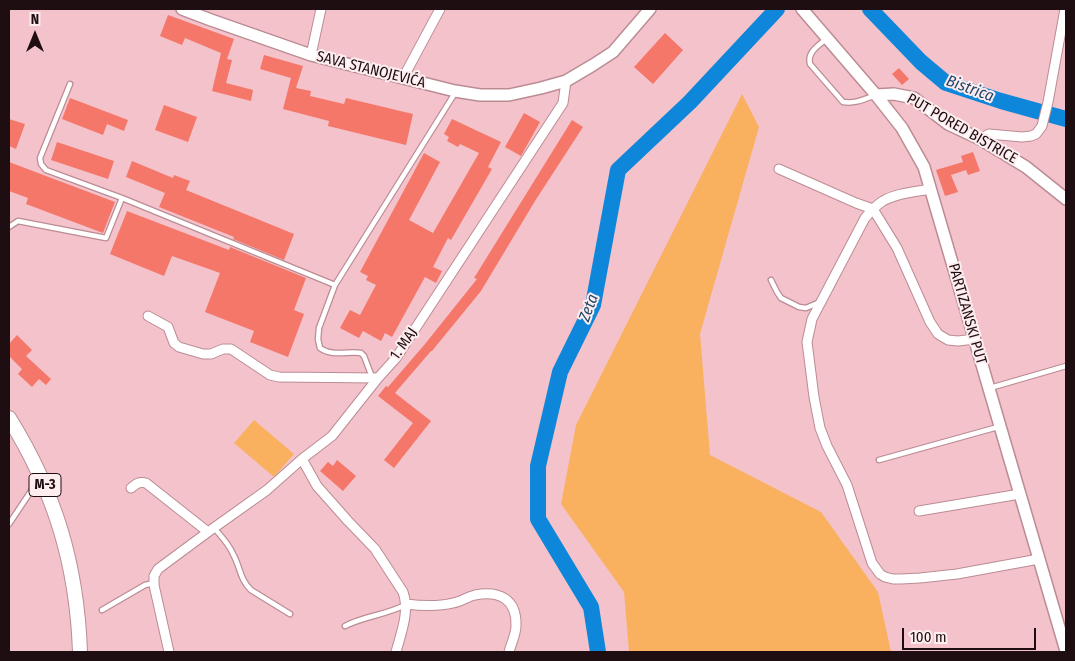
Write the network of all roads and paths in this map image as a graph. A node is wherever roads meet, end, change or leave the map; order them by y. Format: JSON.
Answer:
{"nodes":[{"id":1,"x":182,"y":9,"type":"edge"},
{"id":2,"x":321,"y":9,"type":"edge"},
{"id":3,"x":440,"y":9,"type":"edge"},
{"id":4,"x":650,"y":9,"type":"edge"},
{"id":5,"x":1066,"y":9,"type":"edge"},
{"id":6,"x":803,"y":10,"type":"edge"},
{"id":7,"x":827,"y":38,"type":"junction"},
{"id":8,"x":311,"y":55,"type":"junction"},
{"id":9,"x":403,"y":78,"type":"junction"},
{"id":10,"x":566,"y":81,"type":"junction"},
{"id":11,"x":70,"y":84,"type":"dead end"},
{"id":12,"x":455,"y":91,"type":"junction"},
{"id":13,"x":876,"y":95,"type":"junction"},
{"id":14,"x":980,"y":139,"type":"junction"},
{"id":15,"x":779,"y":169,"type":"dead end"},
{"id":16,"x":930,"y":189,"type":"junction"},
{"id":17,"x":122,"y":198,"type":"junction"},
{"id":18,"x":1066,"y":199,"type":"edge"},
{"id":19,"x":873,"y":209,"type":"junction"},
{"id":20,"x":9,"y":227,"type":"edge"},
{"id":21,"x":771,"y":280,"type":"dead end"},
{"id":22,"x":335,"y":285,"type":"junction"},
{"id":23,"x":821,"y":302,"type":"junction"},
{"id":24,"x":148,"y":316,"type":"dead end"},
{"id":25,"x":975,"y":339,"type":"junction"},
{"id":26,"x":1066,"y":366,"type":"edge"},
{"id":27,"x":375,"y":378,"type":"junction"},
{"id":28,"x":988,"y":388,"type":"junction"},
{"id":29,"x":9,"y":418,"type":"edge"},
{"id":30,"x":1000,"y":426,"type":"junction"},
{"id":31,"x":302,"y":459,"type":"junction"},
{"id":32,"x":879,"y":460,"type":"dead end"},
{"id":33,"x":41,"y":476,"type":"junction"},
{"id":34,"x":131,"y":488,"type":"dead end"},
{"id":35,"x":1020,"y":494,"type":"junction"},
{"id":36,"x":919,"y":511,"type":"dead end"},
{"id":37,"x":9,"y":524,"type":"edge"},
{"id":38,"x":211,"y":530,"type":"junction"},
{"id":39,"x":1039,"y":558,"type":"junction"},
{"id":40,"x":154,"y":583,"type":"junction"},
{"id":41,"x":406,"y":604,"type":"junction"},
{"id":42,"x":102,"y":610,"type":"dead end"},
{"id":43,"x":290,"y":614,"type":"dead end"},
{"id":44,"x":345,"y":626,"type":"dead end"},
{"id":45,"x":1066,"y":651,"type":"edge"},
{"id":46,"x":80,"y":652,"type":"edge"},
{"id":47,"x":170,"y":652,"type":"edge"},
{"id":48,"x":396,"y":652,"type":"edge"},
{"id":49,"x":509,"y":652,"type":"edge"}],
"edges":[{"from":1,"to":8,"type":"street","name":"SAVA STANOJEVIĆA"},
{"from":2,"to":8,"type":"street"},
{"from":3,"to":9,"type":"street"},
{"from":4,"to":10,"type":"street"},
{"from":5,"to":14,"type":"street"},
{"from":6,"to":7,"type":"street","name":"PARTIZANSKI PUT"},
{"from":7,"to":13,"type":"street","name":"PARTIZANSKI PUT"},
{"from":7,"to":13,"type":"lane"},
{"from":8,"to":9,"type":"street","name":"SAVA STANOJEVIĆA"},
{"from":9,"to":12,"type":"street","name":"SAVA STANOJEVIĆA"},
{"from":10,"to":12,"type":"street","name":"SAVA STANOJEVIĆA"},
{"from":10,"to":27,"type":"street","name":"1. MAJ"},
{"from":11,"to":17,"type":"lane"},
{"from":12,"to":22,"type":"lane"},
{"from":13,"to":14,"type":"street","name":"PUT PORED BISTRICE"},
{"from":13,"to":16,"type":"street","name":"PARTIZANSKI PUT"},
{"from":14,"to":18,"type":"street","name":"PUT PORED BISTRICE"},
{"from":15,"to":19,"type":"street"},
{"from":16,"to":19,"type":"street"},
{"from":16,"to":25,"type":"street","name":"PARTIZANSKI PUT"},
{"from":17,"to":20,"type":"lane"},
{"from":17,"to":22,"type":"lane"},
{"from":19,"to":23,"type":"street"},
{"from":19,"to":25,"type":"street"},
{"from":21,"to":23,"type":"lane"},
{"from":22,"to":27,"type":"lane"},
{"from":23,"to":39,"type":"street"},
{"from":24,"to":27,"type":"street"},
{"from":25,"to":28,"type":"street","name":"PARTIZANSKI PUT"},
{"from":26,"to":28,"type":"lane"},
{"from":27,"to":31,"type":"street","name":"1. MAJ"},
{"from":28,"to":30,"type":"street","name":"PARTIZANSKI PUT"},
{"from":29,"to":33,"type":"main road","number":"M-3"},
{"from":30,"to":32,"type":"lane"},
{"from":30,"to":35,"type":"street","name":"PARTIZANSKI PUT"},
{"from":31,"to":38,"type":"street","name":"1. MAJ"},
{"from":31,"to":41,"type":"street"},
{"from":33,"to":37,"type":"lane"},
{"from":33,"to":46,"type":"main road","number":"M-3"},
{"from":34,"to":38,"type":"street"},
{"from":35,"to":36,"type":"street"},
{"from":35,"to":39,"type":"street","name":"PARTIZANSKI PUT"},
{"from":38,"to":40,"type":"street","name":"1. MAJ"},
{"from":38,"to":43,"type":"lane"},
{"from":39,"to":45,"type":"street","name":"PARTIZANSKI PUT"},
{"from":40,"to":42,"type":"lane"},
{"from":40,"to":47,"type":"street"},
{"from":41,"to":44,"type":"lane"},
{"from":41,"to":48,"type":"street"},
{"from":41,"to":49,"type":"street"}]}
